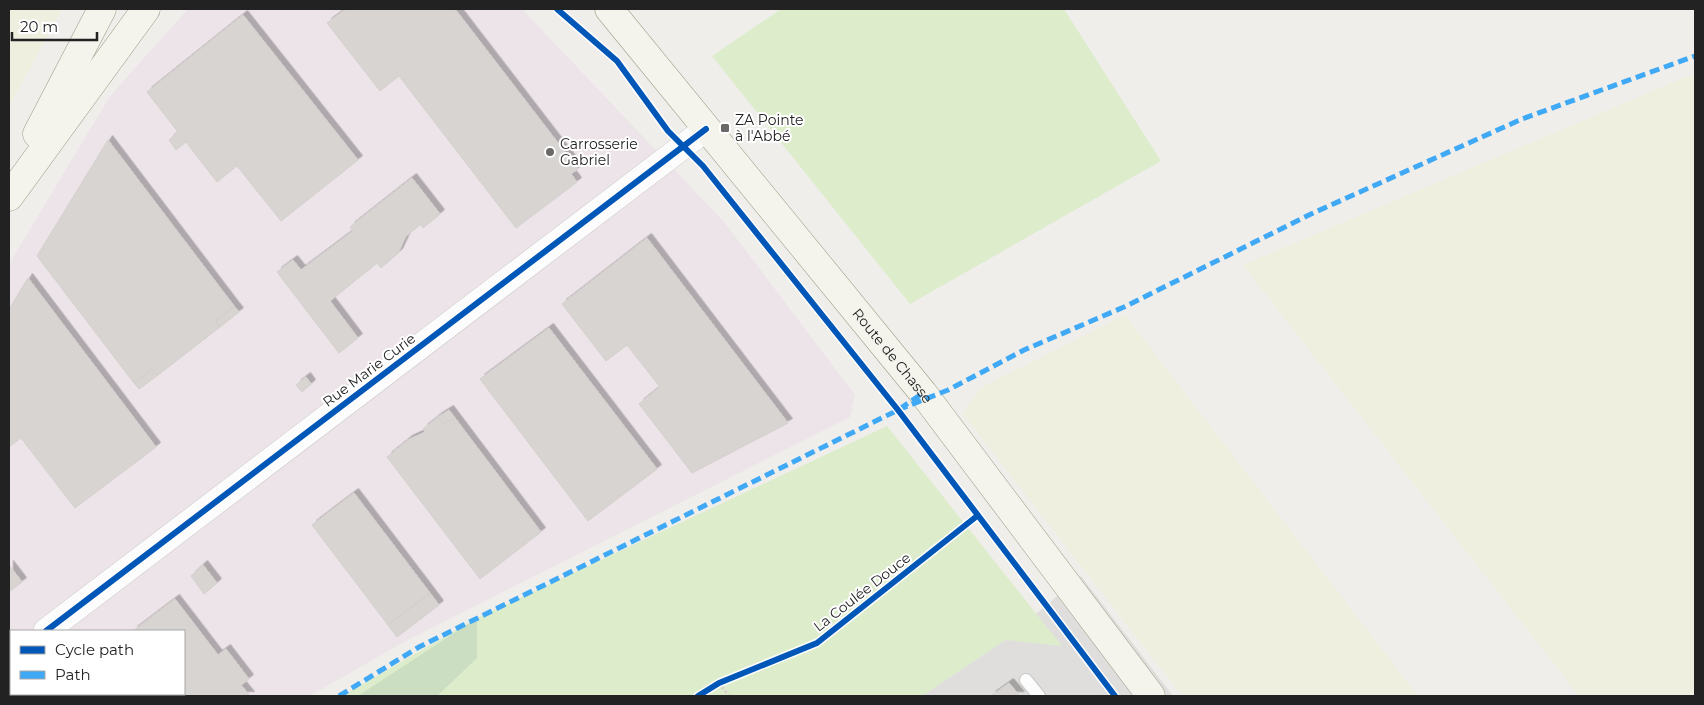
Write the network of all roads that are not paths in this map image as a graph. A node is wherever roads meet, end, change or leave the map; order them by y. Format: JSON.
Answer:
{"nodes":[{"id":1,"x":102,"y":9,"type":"edge"},
{"id":2,"x":146,"y":9,"type":"edge"},
{"id":3,"x":611,"y":14,"type":"edge"},
{"id":4,"x":706,"y":129,"type":"junction"},
{"id":5,"x":13,"y":191,"type":"edge"},
{"id":6,"x":47,"y":630,"type":"edge"},
{"id":7,"x":1026,"y":680,"type":"dead end"},
{"id":8,"x":1039,"y":696,"type":"edge"},
{"id":9,"x":1151,"y":696,"type":"edge"}],
"edges":[{"from":1,"to":5,"type":"main road"},
{"from":2,"to":5,"type":"main road"},
{"from":3,"to":4,"type":"main road","name":"Route de Chasse"},
{"from":4,"to":6,"type":"street","name":"Rue Marie Curie"},
{"from":4,"to":9,"type":"main road","name":"Route de Chasse"},
{"from":7,"to":8,"type":"lane"}]}
